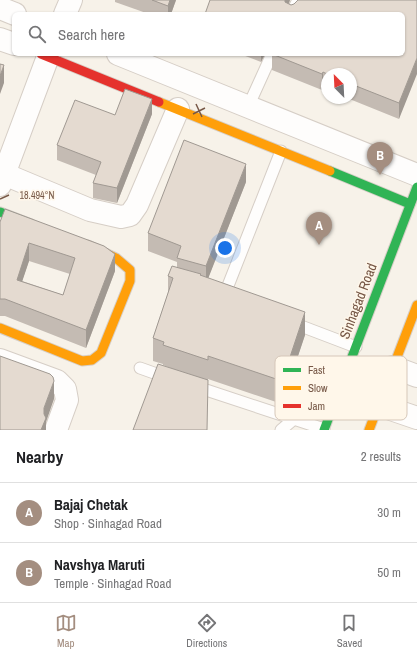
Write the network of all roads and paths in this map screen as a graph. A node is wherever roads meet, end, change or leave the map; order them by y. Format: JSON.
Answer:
{"nodes":[{"id":1,"x":71,"y":0,"type":"edge"},
{"id":2,"x":298,"y":0,"type":"edge"},
{"id":3,"x":0,"y":8,"type":"edge"},
{"id":4,"x":66,"y":12,"type":"edge"},
{"id":5,"x":292,"y":12,"type":"edge"},
{"id":6,"x":12,"y":13,"type":"edge"},
{"id":7,"x":0,"y":39,"type":"edge"},
{"id":8,"x":12,"y":43,"type":"edge"},
{"id":9,"x":46,"y":56,"type":"edge"},
{"id":10,"x":48,"y":56,"type":"edge"},
{"id":11,"x":123,"y":56,"type":"edge"},
{"id":12,"x":271,"y":56,"type":"edge"},
{"id":13,"x":248,"y":107,"type":"junction"},
{"id":14,"x":178,"y":109,"type":"junction"},
{"id":15,"x":281,"y":152,"type":"junction"},
{"id":16,"x":2,"y":173,"type":"edge"},
{"id":17,"x":417,"y":175,"type":"edge"},
{"id":18,"x":417,"y":187,"type":"edge"},
{"id":19,"x":414,"y":205,"type":"edge"},
{"id":20,"x":0,"y":212,"type":"edge"},
{"id":21,"x":36,"y":226,"type":"edge"},
{"id":22,"x":80,"y":242,"type":"edge"},
{"id":23,"x":210,"y":292,"type":"edge"},
{"id":24,"x":417,"y":304,"type":"edge"},
{"id":25,"x":281,"y":318,"type":"edge"},
{"id":26,"x":0,"y":328,"type":"edge"},
{"id":27,"x":356,"y":347,"type":"junction"},
{"id":28,"x":353,"y":356,"type":"edge"},
{"id":29,"x":398,"y":356,"type":"edge"},
{"id":30,"x":0,"y":360,"type":"edge"},
{"id":31,"x":140,"y":368,"type":"dead end"},
{"id":32,"x":407,"y":372,"type":"edge"},
{"id":33,"x":417,"y":376,"type":"edge"},
{"id":34,"x":275,"y":414,"type":"edge"},
{"id":35,"x":407,"y":415,"type":"edge"},
{"id":36,"x":417,"y":418,"type":"edge"},
{"id":37,"x":294,"y":420,"type":"joint"},
{"id":38,"x":328,"y":420,"type":"edge"},
{"id":39,"x":373,"y":420,"type":"edge"},
{"id":40,"x":56,"y":430,"type":"edge"},
{"id":41,"x":281,"y":430,"type":"edge"},
{"id":42,"x":324,"y":430,"type":"edge"},
{"id":43,"x":369,"y":430,"type":"edge"}],
"edges":[{"from":1,"to":4,"type":"street"},
{"from":2,"to":5,"type":"lane"},
{"from":3,"to":6,"type":"street"},
{"from":7,"to":8,"type":"street"},
{"from":9,"to":16,"type":"street"},
{"from":10,"to":14,"type":"street"},
{"from":11,"to":13,"type":"street"},
{"from":12,"to":13,"type":"lane"},
{"from":13,"to":17,"type":"street"},
{"from":14,"to":15,"type":"street"},
{"from":14,"to":16,"type":"street"},
{"from":15,"to":19,"type":"street"},
{"from":15,"to":23,"type":"lane"},
{"from":18,"to":19,"type":"street","name":"Sinhagad Road"},
{"from":19,"to":27,"type":"street","name":"Sinhagad Road"},
{"from":20,"to":21,"type":"street"},
{"from":22,"to":26,"type":"street"},
{"from":24,"to":29,"type":"street"},
{"from":25,"to":27,"type":"lane"},
{"from":27,"to":28,"type":"street","name":"Sinhagad Road"},
{"from":30,"to":40,"type":"street"},
{"from":31,"to":34,"type":"lane"},
{"from":32,"to":33,"type":"street"},
{"from":35,"to":36,"type":"street"},
{"from":37,"to":41,"type":"lane"},
{"from":37,"to":42,"type":"lane"},
{"from":38,"to":42,"type":"street","name":"Sinhagad Road"},
{"from":39,"to":43,"type":"street"}]}
